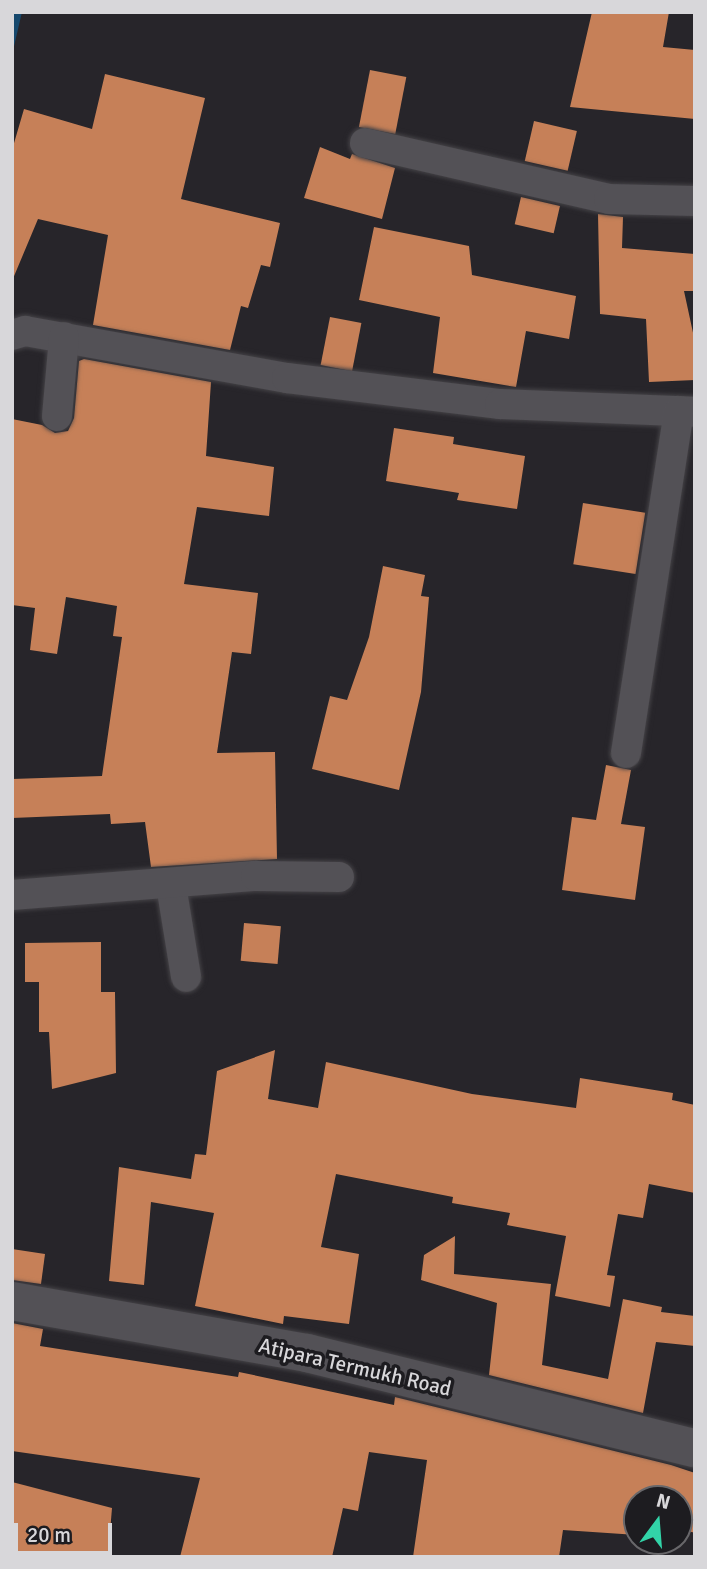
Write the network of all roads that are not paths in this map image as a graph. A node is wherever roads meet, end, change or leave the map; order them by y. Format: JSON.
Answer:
{"nodes":[{"id":1,"x":365,"y":142,"type":"dead end"},
{"id":2,"x":695,"y":201,"type":"edge"},
{"id":3,"x":12,"y":335,"type":"edge"},
{"id":4,"x":64,"y":337,"type":"junction"},
{"id":5,"x":687,"y":411,"type":"edge"},
{"id":6,"x":57,"y":415,"type":"dead end"},
{"id":7,"x":626,"y":753,"type":"dead end"},
{"id":8,"x":339,"y":877,"type":"dead end"},
{"id":9,"x":171,"y":885,"type":"junction"},
{"id":10,"x":12,"y":895,"type":"edge"},
{"id":11,"x":186,"y":977,"type":"dead end"},
{"id":12,"x":12,"y":1301,"type":"edge"},
{"id":13,"x":695,"y":1448,"type":"edge"}],
"edges":[{"from":1,"to":2,"type":"street"},
{"from":3,"to":4,"type":"street"},
{"from":4,"to":5,"type":"street"},
{"from":4,"to":6,"type":"street"},
{"from":5,"to":7,"type":"street"},
{"from":8,"to":9,"type":"street"},
{"from":9,"to":10,"type":"street"},
{"from":9,"to":11,"type":"street"},
{"from":12,"to":13,"type":"main road","name":"Atipara Termukh Road"}]}
